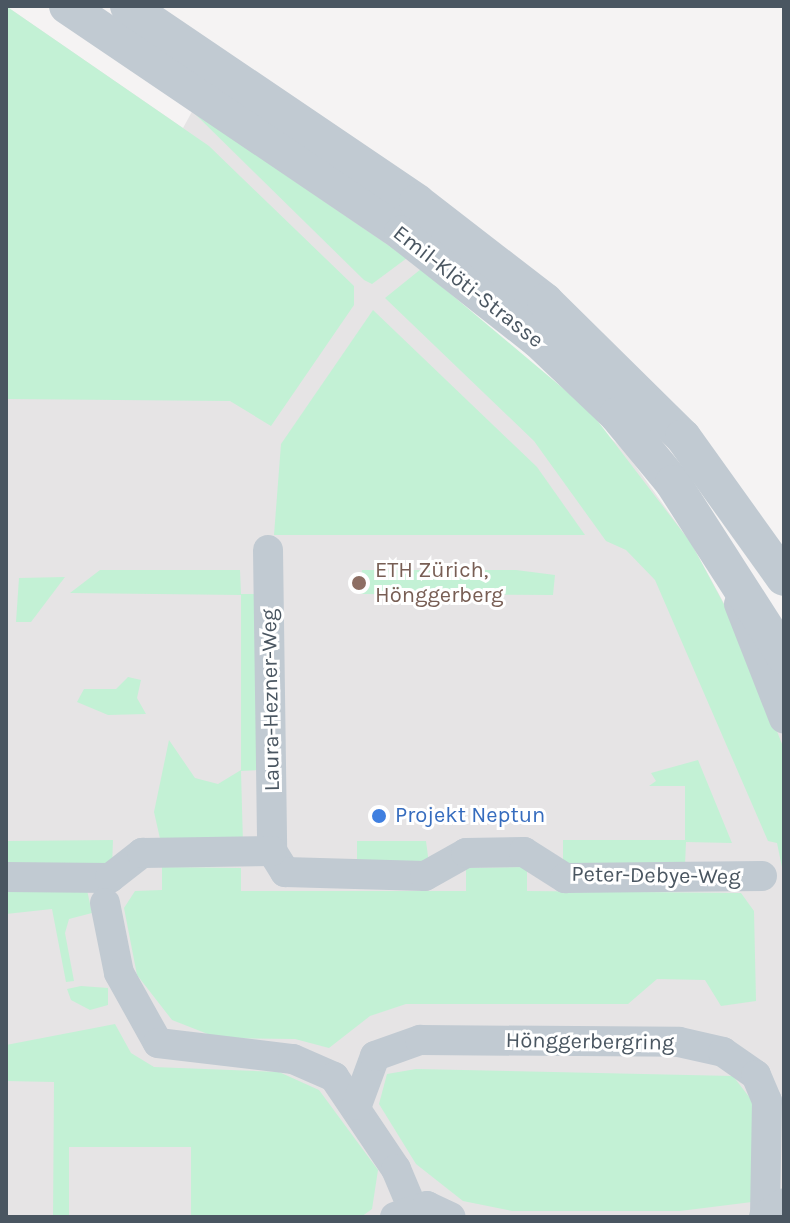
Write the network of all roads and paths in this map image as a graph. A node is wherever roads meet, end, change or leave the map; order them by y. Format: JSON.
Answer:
{"nodes":[{"id":1,"x":67,"y":6,"type":"edge"},
{"id":2,"x":128,"y":6,"type":"edge"},
{"id":3,"x":712,"y":535,"type":"junction"},
{"id":4,"x":268,"y":550,"type":"dead end"},
{"id":5,"x":784,"y":578,"type":"edge"},
{"id":6,"x":784,"y":656,"type":"edge"},
{"id":7,"x":784,"y":719,"type":"edge"},
{"id":8,"x":272,"y":851,"type":"junction"},
{"id":9,"x":762,"y":876,"type":"dead end"},
{"id":10,"x":6,"y":877,"type":"edge"},
{"id":11,"x":105,"y":903,"type":"dead end"},
{"id":12,"x":357,"y":1105,"type":"junction"},
{"id":13,"x":784,"y":1203,"type":"edge"},
{"id":14,"x":403,"y":1212,"type":"edge"},
{"id":15,"x":451,"y":1217,"type":"edge"},
{"id":16,"x":764,"y":1217,"type":"edge"}],
"edges":[{"from":1,"to":3,"type":"street","name":"Emil-Klöti-Strasse"},
{"from":2,"to":5,"type":"street","name":"Emil-Klöti-Strasse"},
{"from":3,"to":6,"type":"street","name":"Emil-Klöti-Strasse"},
{"from":3,"to":7,"type":"street"},
{"from":4,"to":8,"type":"street","name":"Laura-Hezner-Weg"},
{"from":8,"to":9,"type":"street","name":"Peter-Debye-Weg"},
{"from":8,"to":10,"type":"street"},
{"from":11,"to":12,"type":"street"},
{"from":12,"to":14,"type":"street"},
{"from":12,"to":16,"type":"street","name":"Hönggerbergring"},
{"from":13,"to":16,"type":"street","bridge":true},
{"from":14,"to":15,"type":"street"}]}
